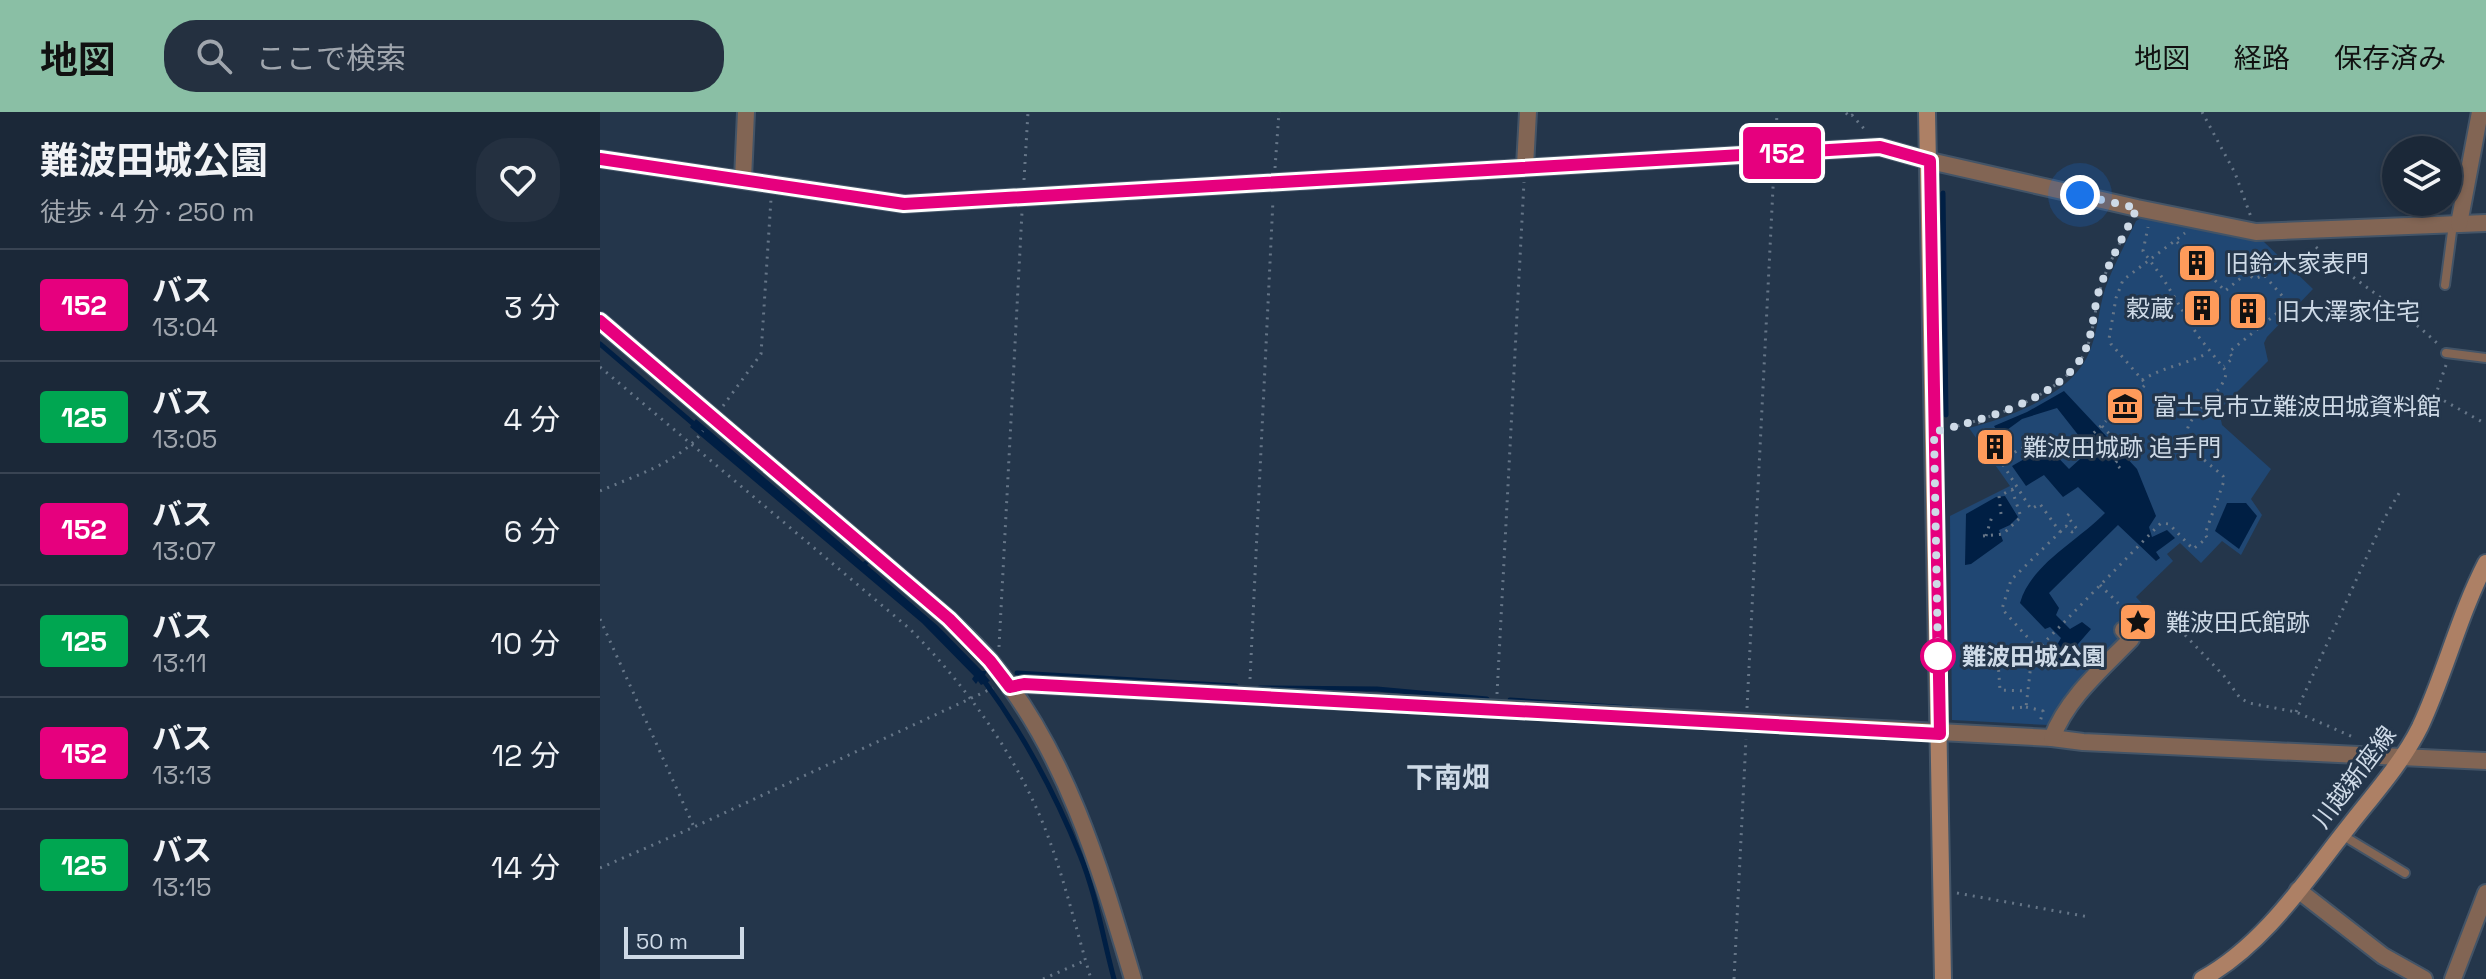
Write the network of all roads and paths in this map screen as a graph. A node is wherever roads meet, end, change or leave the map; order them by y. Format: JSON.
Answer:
{"nodes":[{"id":1,"x":746,"y":112,"type":"edge"},
{"id":2,"x":1028,"y":112,"type":"edge"},
{"id":3,"x":1279,"y":112,"type":"edge"},
{"id":4,"x":1528,"y":112,"type":"edge"},
{"id":5,"x":1777,"y":112,"type":"edge"},
{"id":6,"x":1927,"y":112,"type":"edge"},
{"id":7,"x":2202,"y":112,"type":"edge"},
{"id":8,"x":2480,"y":112,"type":"edge"},
{"id":9,"x":1846,"y":113,"type":"edge"},
{"id":10,"x":1880,"y":147,"type":"junction"},
{"id":11,"x":1775,"y":154,"type":"junction"},
{"id":12,"x":600,"y":159,"type":"edge"},
{"id":13,"x":1930,"y":161,"type":"junction"},
{"id":14,"x":1525,"y":166,"type":"junction"},
{"id":15,"x":743,"y":179,"type":"junction"},
{"id":16,"x":1274,"y":181,"type":"junction"},
{"id":17,"x":772,"y":183,"type":"junction"},
{"id":18,"x":1023,"y":197,"type":"junction"},
{"id":19,"x":2145,"y":210,"type":"junction"},
{"id":20,"x":2486,"y":223,"type":"edge"},
{"id":21,"x":2456,"y":224,"type":"junction"},
{"id":22,"x":2297,"y":230,"type":"junction"},
{"id":23,"x":2256,"y":232,"type":"junction"},
{"id":24,"x":2185,"y":233,"type":"dead end"},
{"id":25,"x":2176,"y":241,"type":"junction"},
{"id":26,"x":2191,"y":256,"type":"dead end"},
{"id":27,"x":2150,"y":260,"type":"junction"},
{"id":28,"x":2204,"y":269,"type":"dead end"},
{"id":29,"x":2445,"y":285,"type":"dead end"},
{"id":30,"x":600,"y":321,"type":"edge"},
{"id":31,"x":2210,"y":352,"type":"junction"},
{"id":32,"x":2446,"y":353,"type":"junction"},
{"id":33,"x":2486,"y":358,"type":"edge"},
{"id":34,"x":2224,"y":366,"type":"junction"},
{"id":35,"x":600,"y":367,"type":"edge"},
{"id":36,"x":2142,"y":380,"type":"junction"},
{"id":37,"x":2143,"y":387,"type":"dead end"},
{"id":38,"x":714,"y":418,"type":"junction"},
{"id":39,"x":1978,"y":420,"type":"junction"},
{"id":40,"x":2106,"y":421,"type":"dead end"},
{"id":41,"x":2486,"y":424,"type":"edge"},
{"id":42,"x":2102,"y":426,"type":"junction"},
{"id":43,"x":1934,"y":432,"type":"junction"},
{"id":44,"x":1992,"y":442,"type":"dead end"},
{"id":45,"x":693,"y":445,"type":"junction"},
{"id":46,"x":1998,"y":451,"type":"dead end"},
{"id":47,"x":2003,"y":458,"type":"junction"},
{"id":48,"x":2121,"y":469,"type":"dead end"},
{"id":49,"x":2017,"y":487,"type":"junction"},
{"id":50,"x":2402,"y":488,"type":"dead end"},
{"id":51,"x":2012,"y":490,"type":"junction"},
{"id":52,"x":600,"y":491,"type":"edge"},
{"id":53,"x":2070,"y":513,"type":"dead end"},
{"id":54,"x":2060,"y":532,"type":"junction"},
{"id":55,"x":2486,"y":563,"type":"edge"},
{"id":56,"x":2100,"y":585,"type":"junction"},
{"id":57,"x":2143,"y":614,"type":"dead end"},
{"id":58,"x":600,"y":619,"type":"edge"},
{"id":59,"x":2123,"y":630,"type":"dead end"},
{"id":60,"x":2185,"y":635,"type":"dead end"},
{"id":61,"x":2038,"y":649,"type":"junction"},
{"id":62,"x":990,"y":661,"type":"junction"},
{"id":63,"x":1998,"y":662,"type":"dead end"},
{"id":64,"x":1008,"y":685,"type":"junction"},
{"id":65,"x":2028,"y":691,"type":"junction"},
{"id":66,"x":1249,"y":697,"type":"junction"},
{"id":67,"x":971,"y":698,"type":"junction"},
{"id":68,"x":2012,"y":708,"type":"dead end"},
{"id":69,"x":1496,"y":709,"type":"junction"},
{"id":70,"x":2296,"y":712,"type":"junction"},
{"id":71,"x":1747,"y":723,"type":"junction"},
{"id":72,"x":1940,"y":734,"type":"junction"},
{"id":73,"x":2052,"y":738,"type":"junction"},
{"id":74,"x":2359,"y":754,"type":"junction"},
{"id":75,"x":2403,"y":757,"type":"junction"},
{"id":76,"x":2486,"y":761,"type":"edge"},
{"id":77,"x":694,"y":827,"type":"junction"},
{"id":78,"x":2341,"y":835,"type":"junction"},
{"id":79,"x":600,"y":868,"type":"edge"},
{"id":80,"x":2405,"y":873,"type":"dead end"},
{"id":81,"x":1942,"y":890,"type":"junction"},
{"id":82,"x":2298,"y":890,"type":"junction"},
{"id":83,"x":2486,"y":893,"type":"edge"},
{"id":84,"x":2089,"y":917,"type":"dead end"},
{"id":85,"x":1085,"y":960,"type":"junction"},
{"id":86,"x":1043,"y":979,"type":"edge"},
{"id":87,"x":1091,"y":979,"type":"edge"},
{"id":88,"x":1133,"y":979,"type":"edge"},
{"id":89,"x":1734,"y":979,"type":"edge"},
{"id":90,"x":1943,"y":979,"type":"edge"},
{"id":91,"x":2202,"y":979,"type":"edge"},
{"id":92,"x":2424,"y":979,"type":"edge"},
{"id":93,"x":2453,"y":979,"type":"edge"}],
"edges":[{"from":1,"to":15,"type":"street"},
{"from":2,"to":18,"type":"path"},
{"from":3,"to":16,"type":"path"},
{"from":4,"to":14,"type":"street"},
{"from":5,"to":11,"type":"path"},
{"from":6,"to":13,"type":"street"},
{"from":7,"to":23,"type":"path"},
{"from":8,"to":21,"type":"street"},
{"from":9,"to":10,"type":"path"},
{"from":10,"to":11,"type":"street"},
{"from":10,"to":13,"type":"street"},
{"from":11,"to":14,"type":"street"},
{"from":11,"to":71,"type":"path"},
{"from":12,"to":15,"type":"street"},
{"from":13,"to":19,"type":"street"},
{"from":13,"to":43,"type":"street"},
{"from":14,"to":16,"type":"street"},
{"from":14,"to":69,"type":"path"},
{"from":15,"to":17,"type":"street"},
{"from":16,"to":18,"type":"street"},
{"from":16,"to":66,"type":"path"},
{"from":17,"to":18,"type":"street"},
{"from":17,"to":38,"type":"path"},
{"from":18,"to":62,"type":"path"},
{"from":19,"to":23,"type":"street"},
{"from":19,"to":27,"type":"path"},
{"from":19,"to":39,"type":"path"},
{"from":20,"to":21,"type":"street"},
{"from":21,"to":22,"type":"street"},
{"from":21,"to":29,"type":"lane"},
{"from":22,"to":23,"type":"street"},
{"from":22,"to":32,"type":"path"},
{"from":24,"to":25,"type":"path"},
{"from":25,"to":26,"type":"path"},
{"from":25,"to":27,"type":"path"},
{"from":27,"to":31,"type":"path"},
{"from":27,"to":36,"type":"path"},
{"from":28,"to":34,"type":"path"},
{"from":30,"to":38,"type":"street"},
{"from":31,"to":34,"type":"path"},
{"from":31,"to":36,"type":"path"},
{"from":32,"to":33,"type":"lane"},
{"from":32,"to":41,"type":"path"},
{"from":34,"to":56,"type":"path"},
{"from":35,"to":45,"type":"path"},
{"from":36,"to":37,"type":"path"},
{"from":38,"to":62,"type":"street"},
{"from":39,"to":43,"type":"path"},
{"from":39,"to":44,"type":"path"},
{"from":40,"to":42,"type":"path"},
{"from":42,"to":47,"type":"path"},
{"from":42,"to":48,"type":"path"},
{"from":43,"to":72,"type":"street"},
{"from":45,"to":52,"type":"path"},
{"from":45,"to":67,"type":"path"},
{"from":46,"to":47,"type":"path"},
{"from":47,"to":49,"type":"path"},
{"from":49,"to":51,"type":"path"},
{"from":49,"to":54,"type":"path"},
{"from":50,"to":70,"type":"path"},
{"from":51,"to":51,"type":"path"},
{"from":53,"to":54,"type":"path"},
{"from":54,"to":61,"type":"path"},
{"from":55,"to":75,"type":"street","name":"川越新座線"},
{"from":56,"to":57,"type":"path"},
{"from":56,"to":61,"type":"path"},
{"from":58,"to":77,"type":"path"},
{"from":59,"to":73,"type":"street"},
{"from":60,"to":70,"type":"path"},
{"from":61,"to":65,"type":"path"},
{"from":62,"to":64,"type":"street"},
{"from":63,"to":65,"type":"path"},
{"from":64,"to":66,"type":"street"},
{"from":64,"to":67,"type":"path"},
{"from":64,"to":88,"type":"street"},
{"from":65,"to":68,"type":"path"},
{"from":66,"to":69,"type":"street"},
{"from":67,"to":77,"type":"path"},
{"from":67,"to":85,"type":"path"},
{"from":69,"to":71,"type":"street"},
{"from":70,"to":74,"type":"path"},
{"from":71,"to":72,"type":"street"},
{"from":71,"to":89,"type":"path"},
{"from":72,"to":73,"type":"street"},
{"from":72,"to":81,"type":"street"},
{"from":73,"to":74,"type":"street"},
{"from":74,"to":75,"type":"street"},
{"from":75,"to":76,"type":"street"},
{"from":75,"to":78,"type":"street","name":"川越新座線"},
{"from":77,"to":79,"type":"path"},
{"from":78,"to":80,"type":"lane"},
{"from":78,"to":82,"type":"street","name":"川越新座線"},
{"from":81,"to":84,"type":"path"},
{"from":81,"to":90,"type":"street"},
{"from":82,"to":91,"type":"street","name":"川越新座線"},
{"from":82,"to":92,"type":"street"},
{"from":83,"to":93,"type":"street"},
{"from":85,"to":86,"type":"path"},
{"from":85,"to":87,"type":"path"}]}
